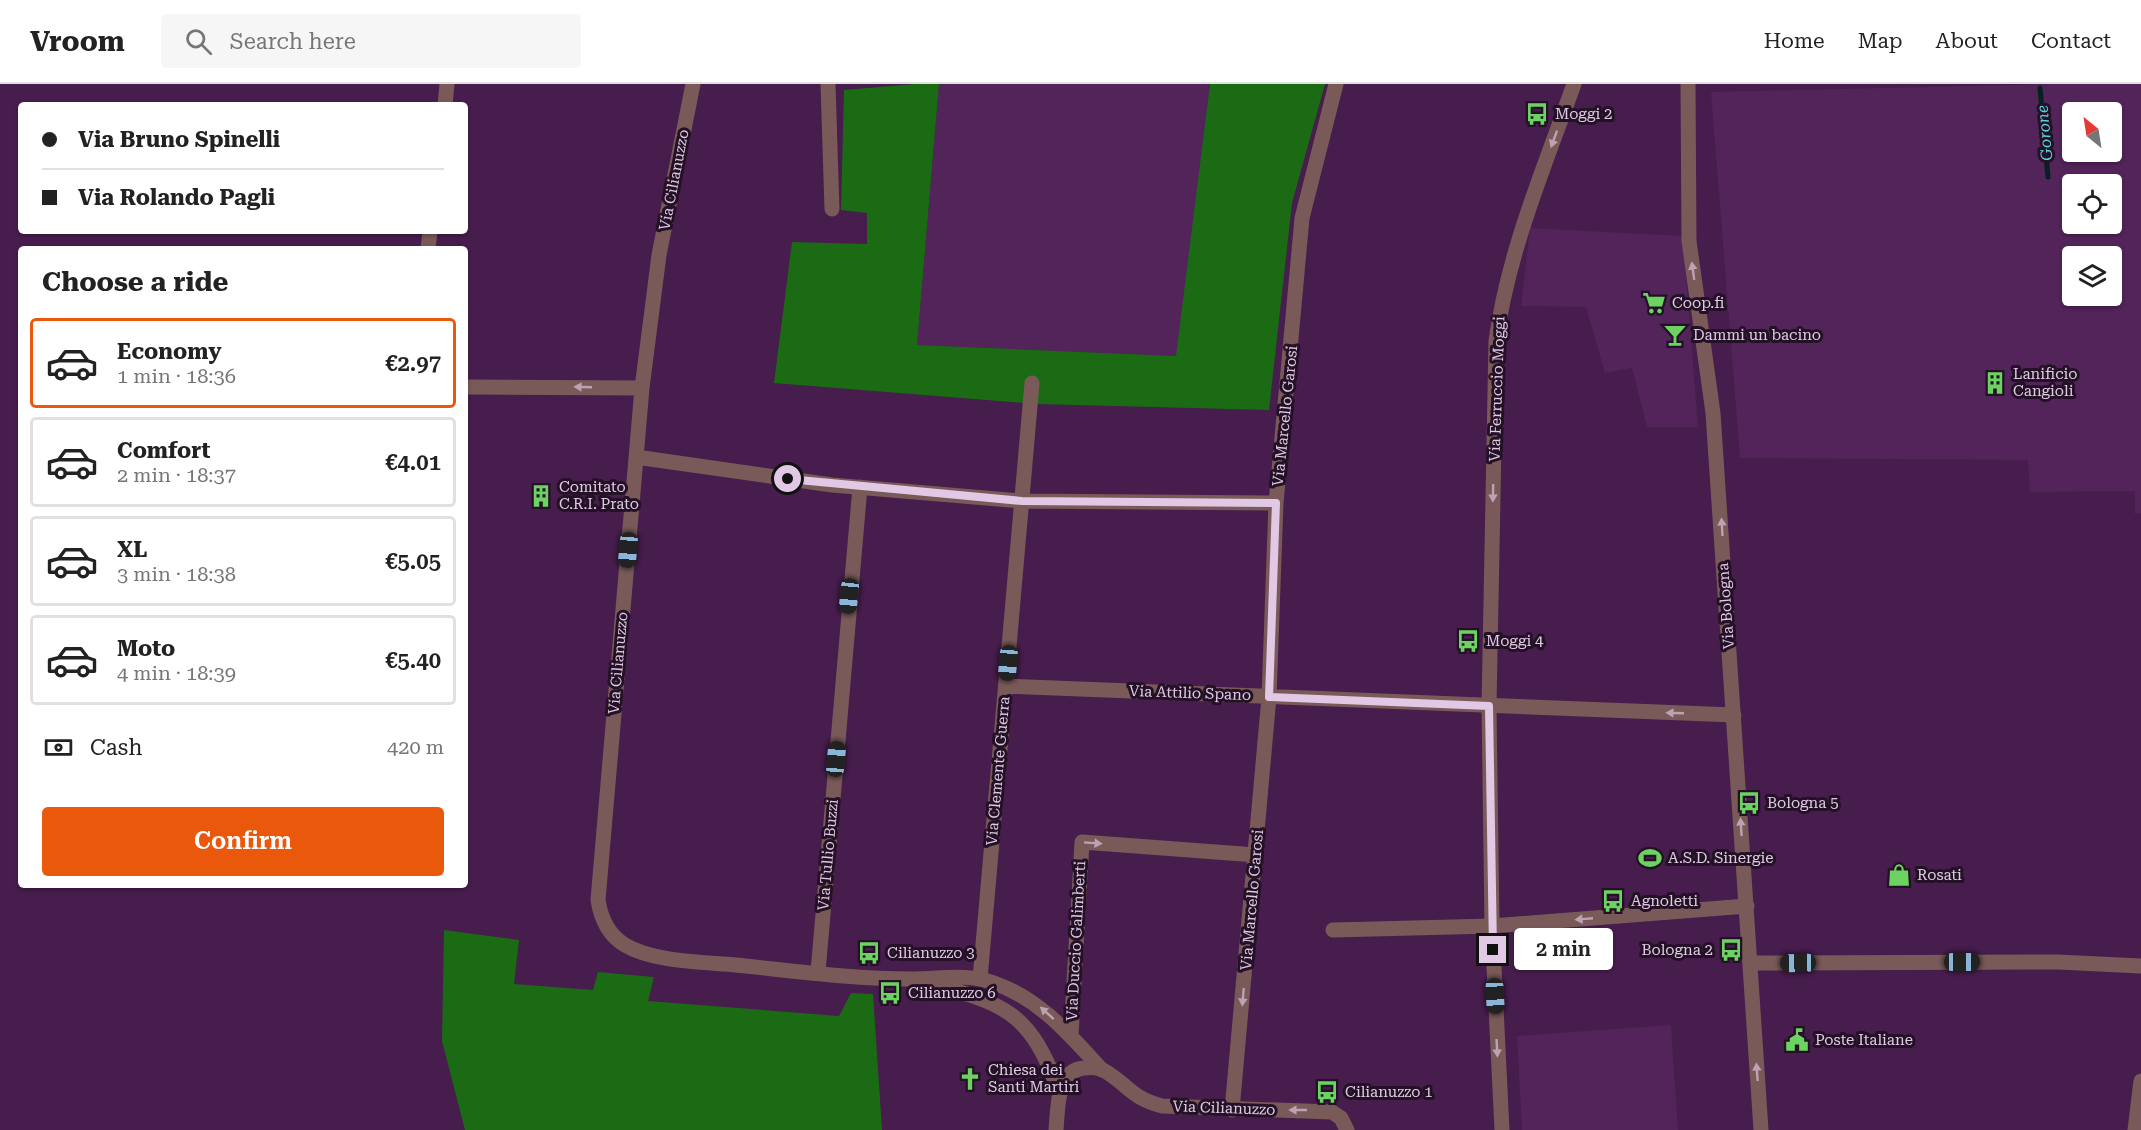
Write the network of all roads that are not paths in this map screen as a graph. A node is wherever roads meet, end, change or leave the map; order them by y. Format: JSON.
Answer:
{"nodes":[{"id":1,"x":447,"y":84,"type":"edge"},
{"id":2,"x":693,"y":84,"type":"edge"},
{"id":3,"x":828,"y":84,"type":"edge"},
{"id":4,"x":1336,"y":84,"type":"edge"},
{"id":5,"x":1574,"y":84,"type":"edge"},
{"id":6,"x":1690,"y":84,"type":"edge"},
{"id":7,"x":445,"y":102,"type":"edge"},
{"id":8,"x":832,"y":209,"type":"dead end"},
{"id":9,"x":1032,"y":383,"type":"dead end"},
{"id":10,"x":468,"y":387,"type":"edge"},
{"id":11,"x":642,"y":388,"type":"junction"},
{"id":12,"x":636,"y":457,"type":"junction"},
{"id":13,"x":860,"y":487,"type":"junction"},
{"id":14,"x":1022,"y":501,"type":"junction"},
{"id":15,"x":1276,"y":503,"type":"junction"},
{"id":16,"x":1006,"y":686,"type":"junction"},
{"id":17,"x":1269,"y":697,"type":"junction"},
{"id":18,"x":1489,"y":706,"type":"junction"},
{"id":19,"x":1734,"y":715,"type":"junction"},
{"id":20,"x":1256,"y":855,"type":"junction"},
{"id":21,"x":1747,"y":906,"type":"junction"},
{"id":22,"x":1492,"y":926,"type":"junction"},
{"id":23,"x":1333,"y":930,"type":"dead end"},
{"id":24,"x":1751,"y":963,"type":"junction"},
{"id":25,"x":2141,"y":966,"type":"edge"},
{"id":26,"x":818,"y":972,"type":"junction"},
{"id":27,"x":913,"y":979,"type":"junction"},
{"id":28,"x":980,"y":979,"type":"junction"},
{"id":29,"x":1071,"y":1036,"type":"junction"},
{"id":30,"x":1102,"y":1070,"type":"junction"},
{"id":31,"x":2141,"y":1081,"type":"edge"},
{"id":32,"x":1060,"y":1094,"type":"junction"},
{"id":33,"x":1232,"y":1110,"type":"junction"},
{"id":34,"x":1501,"y":1122,"type":"edge"},
{"id":35,"x":1056,"y":1130,"type":"edge"},
{"id":36,"x":1347,"y":1130,"type":"edge"},
{"id":37,"x":1495,"y":1130,"type":"edge"},
{"id":38,"x":1761,"y":1130,"type":"edge"},
{"id":39,"x":2135,"y":1130,"type":"edge"}],
"edges":[{"from":1,"to":7,"type":"street"},
{"from":2,"to":11,"type":"street","name":"Via Cilianuzzo"},
{"from":3,"to":8,"type":"street"},
{"from":4,"to":15,"type":"street","name":"Via Marcello Garosi"},
{"from":5,"to":18,"type":"street","name":"Via Ferruccio Moggi","one_way":true},
{"from":19,"to":6,"type":"street","name":"Via Bologna","one_way":true},
{"from":9,"to":14,"type":"street","name":"Via Clemente Guerra"},
{"from":11,"to":10,"type":"street","one_way":true},
{"from":11,"to":12,"type":"street","name":"Via Cilianuzzo"},
{"from":12,"to":13,"type":"street"},
{"from":12,"to":26,"type":"street","name":"Via Cilianuzzo"},
{"from":13,"to":14,"type":"street"},
{"from":13,"to":26,"type":"street","name":"Via Tullio Buzzi"},
{"from":14,"to":15,"type":"street"},
{"from":14,"to":16,"type":"street","name":"Via Clemente Guerra"},
{"from":15,"to":17,"type":"street","name":"Via Marcello Garosi"},
{"from":16,"to":17,"type":"street","name":"Via Attilio Spano"},
{"from":16,"to":28,"type":"street","name":"Via Clemente Guerra"},
{"from":17,"to":18,"type":"street","name":"Via Attilio Spano"},
{"from":17,"to":20,"type":"street","name":"Via Marcello Garosi"},
{"from":19,"to":18,"type":"street","name":"Via Attilio Spano","one_way":true},
{"from":18,"to":22,"type":"street","name":"Via Ferruccio Moggi"},
{"from":21,"to":19,"type":"street","name":"Via Bologna","one_way":true},
{"from":29,"to":20,"type":"street","name":"Via Duccio Galimberti","one_way":true},
{"from":20,"to":33,"type":"street","name":"Via Marcello Garosi","one_way":true},
{"from":21,"to":22,"type":"street","one_way":true},
{"from":21,"to":24,"type":"street","name":"Via Bologna"},
{"from":22,"to":23,"type":"street"},
{"from":22,"to":34,"type":"street","name":"Via Ferruccio Moggi","one_way":true},
{"from":24,"to":25,"type":"street"},
{"from":38,"to":24,"type":"street","name":"Via Bologna","one_way":true},
{"from":26,"to":27,"type":"street","name":"Via Cilianuzzo"},
{"from":27,"to":28,"type":"street","name":"Via Cilianuzzo"},
{"from":27,"to":32,"type":"street","name":"Via Cilianuzzo"},
{"from":29,"to":28,"type":"street","name":"Via Cilianuzzo","one_way":true},
{"from":29,"to":30,"type":"street","name":"Via Cilianuzzo"},
{"from":30,"to":32,"type":"street"},
{"from":30,"to":33,"type":"street","name":"Via Cilianuzzo"},
{"from":31,"to":39,"type":"street"},
{"from":32,"to":35,"type":"street"},
{"from":36,"to":33,"type":"street","name":"Via Cilianuzzo","one_way":true},
{"from":34,"to":37,"type":"street"}]}
